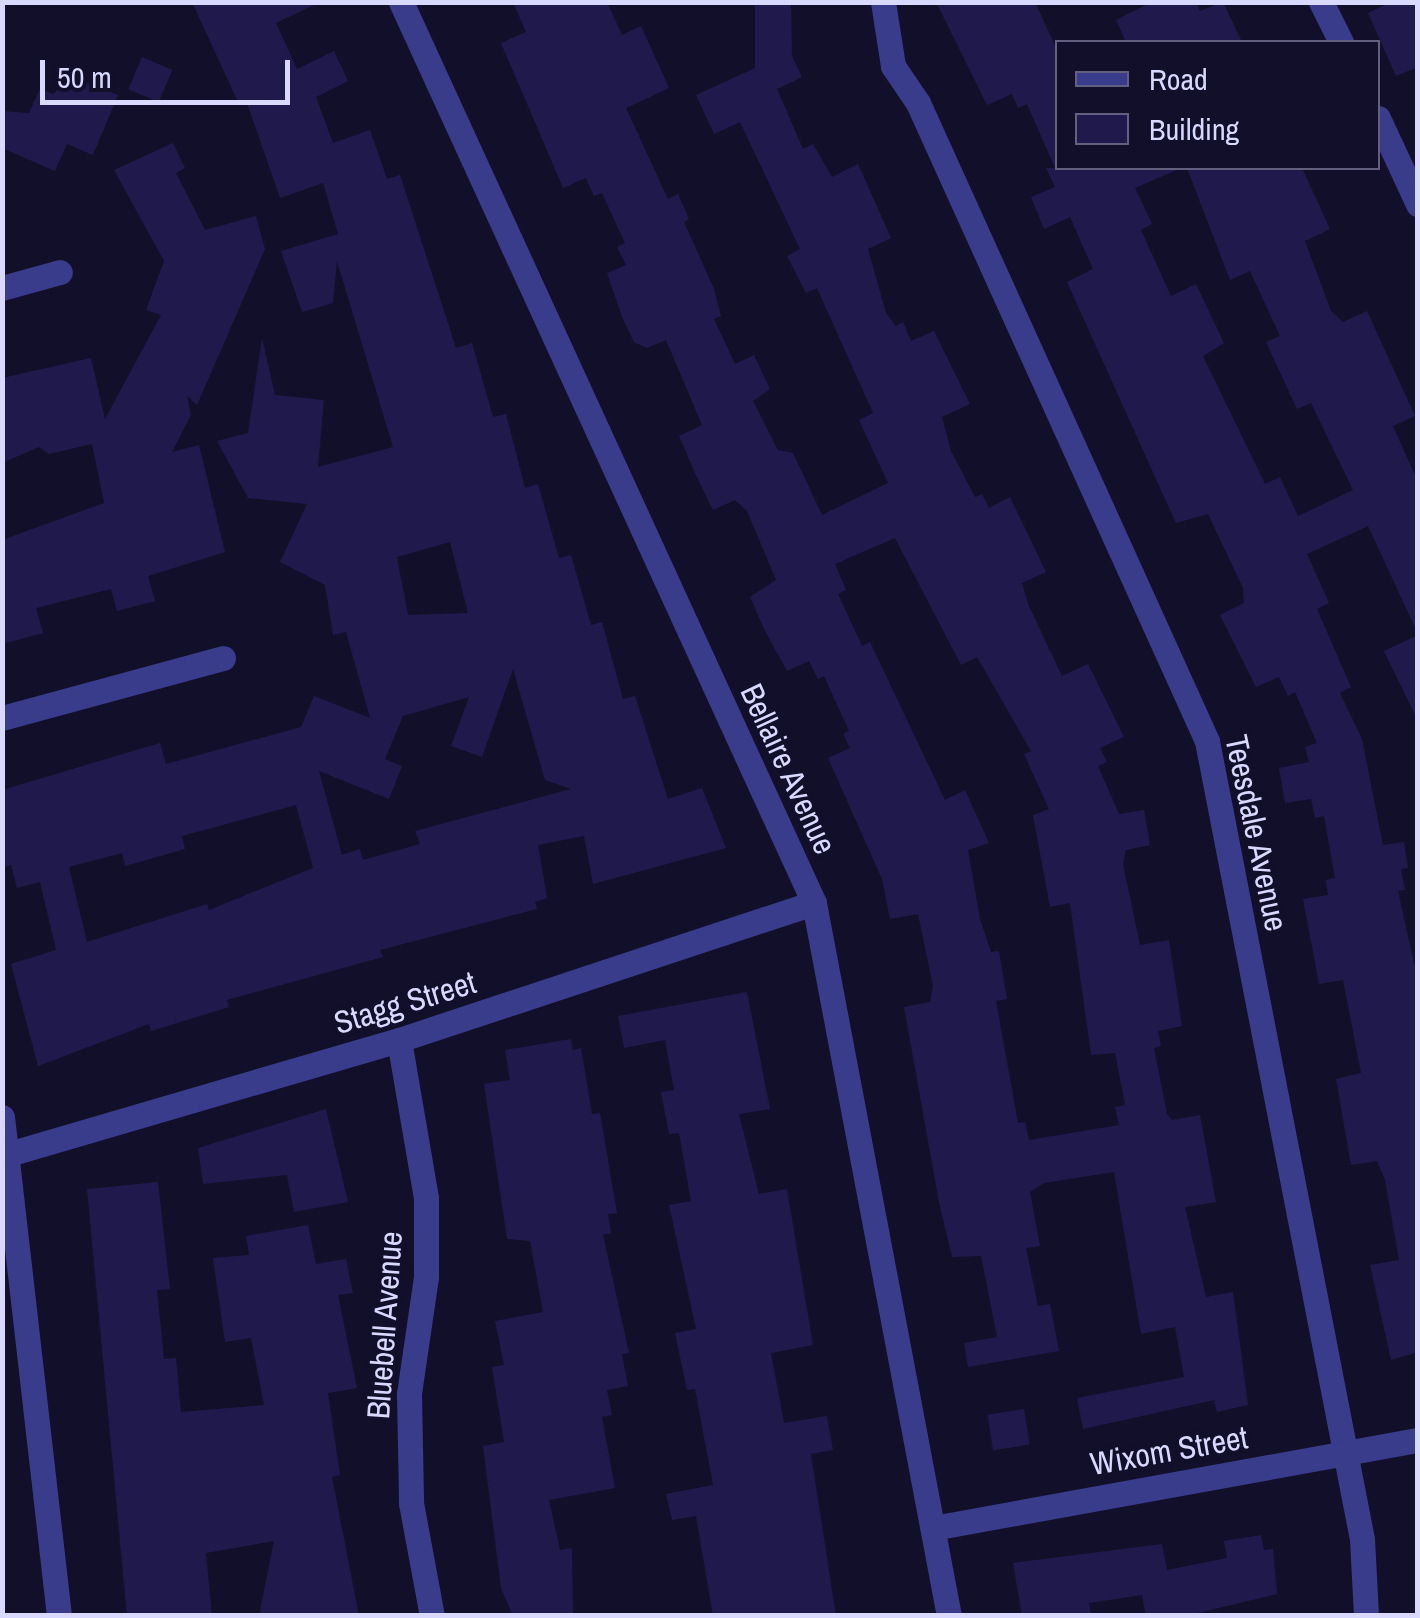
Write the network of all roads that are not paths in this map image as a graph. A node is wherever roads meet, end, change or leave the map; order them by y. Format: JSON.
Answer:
{"nodes":[{"id":1,"x":401,"y":2,"type":"edge"},
{"id":2,"x":883,"y":2,"type":"edge"},
{"id":3,"x":1321,"y":2,"type":"edge"},
{"id":4,"x":1340,"y":40,"type":"edge"},
{"id":5,"x":1380,"y":121,"type":"edge"},
{"id":6,"x":1408,"y":158,"type":"edge"},
{"id":7,"x":1418,"y":204,"type":"edge"},
{"id":8,"x":60,"y":272,"type":"dead end"},
{"id":9,"x":2,"y":288,"type":"edge"},
{"id":10,"x":222,"y":658,"type":"dead end"},
{"id":11,"x":2,"y":718,"type":"edge"},
{"id":12,"x":814,"y":903,"type":"junction"},
{"id":13,"x":399,"y":1040,"type":"junction"},
{"id":14,"x":2,"y":1117,"type":"edge"},
{"id":15,"x":12,"y":1152,"type":"junction"},
{"id":16,"x":1418,"y":1440,"type":"edge"},
{"id":17,"x":1342,"y":1452,"type":"junction"},
{"id":18,"x":933,"y":1528,"type":"junction"},
{"id":19,"x":59,"y":1616,"type":"edge"},
{"id":20,"x":432,"y":1616,"type":"edge"},
{"id":21,"x":949,"y":1616,"type":"edge"},
{"id":22,"x":1366,"y":1616,"type":"edge"}],
"edges":[{"from":1,"to":12,"type":"street","name":"Bellaire Avenue"},
{"from":2,"to":17,"type":"street","name":"Teesdale Avenue"},
{"from":3,"to":4,"type":"street"},
{"from":5,"to":6,"type":"street"},
{"from":6,"to":7,"type":"street"},
{"from":8,"to":9,"type":"street"},
{"from":10,"to":11,"type":"street"},
{"from":12,"to":13,"type":"street","name":"Stagg Street"},
{"from":12,"to":18,"type":"street","name":"Bellaire Avenue"},
{"from":13,"to":15,"type":"street","name":"Stagg Street"},
{"from":13,"to":20,"type":"street","name":"Bluebell Avenue"},
{"from":14,"to":15,"type":"street"},
{"from":15,"to":19,"type":"street"},
{"from":16,"to":17,"type":"street","name":"Wixom Street"},
{"from":17,"to":18,"type":"street","name":"Wixom Street"},
{"from":17,"to":22,"type":"street","name":"Teesdale Avenue"},
{"from":18,"to":21,"type":"street","name":"Bellaire Avenue"}]}
